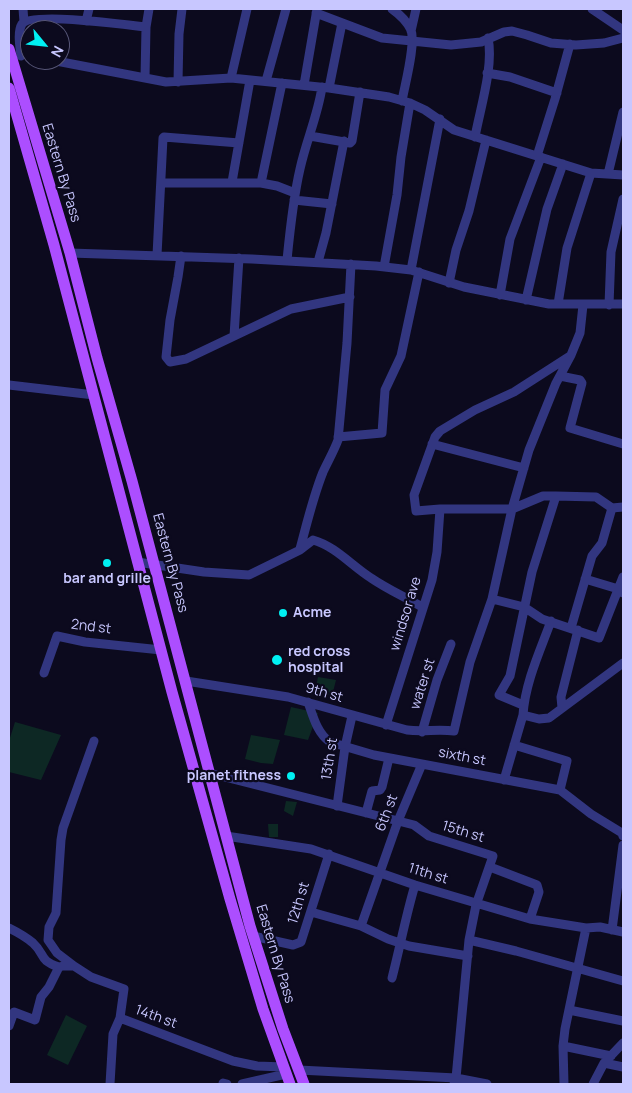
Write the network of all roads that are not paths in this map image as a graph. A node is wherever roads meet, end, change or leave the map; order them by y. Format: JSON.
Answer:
{"nodes":[{"id":1,"x":89,"y":9,"type":"edge"},
{"id":2,"x":149,"y":9,"type":"edge"},
{"id":3,"x":182,"y":9,"type":"edge"},
{"id":4,"x":246,"y":9,"type":"edge"},
{"id":5,"x":286,"y":9,"type":"edge"},
{"id":6,"x":392,"y":9,"type":"edge"},
{"id":7,"x":416,"y":9,"type":"edge"},
{"id":8,"x":592,"y":9,"type":"edge"},
{"id":9,"x":317,"y":11,"type":"edge"},
{"id":10,"x":606,"y":13,"type":"edge"},
{"id":11,"x":33,"y":20,"type":"edge"},
{"id":12,"x":62,"y":20,"type":"edge"},
{"id":13,"x":70,"y":20,"type":"edge"},
{"id":14,"x":86,"y":21,"type":"junction"},
{"id":15,"x":342,"y":23,"type":"junction"},
{"id":16,"x":146,"y":27,"type":"junction"},
{"id":17,"x":20,"y":29,"type":"edge"},
{"id":18,"x":623,"y":30,"type":"edge"},
{"id":19,"x":411,"y":31,"type":"junction"},
{"id":20,"x":488,"y":38,"type":"junction"},
{"id":21,"x":623,"y":38,"type":"edge"},
{"id":22,"x":413,"y":42,"type":"junction"},
{"id":23,"x":570,"y":44,"type":"junction"},
{"id":24,"x":18,"y":54,"type":"edge"},
{"id":25,"x":70,"y":64,"type":"edge"},
{"id":26,"x":487,"y":73,"type":"junction"},
{"id":27,"x":145,"y":78,"type":"junction"},
{"id":28,"x":231,"y":78,"type":"junction"},
{"id":29,"x":250,"y":80,"type":"junction"},
{"id":30,"x":266,"y":81,"type":"junction"},
{"id":31,"x":178,"y":82,"type":"junction"},
{"id":32,"x":282,"y":83,"type":"junction"},
{"id":33,"x":304,"y":85,"type":"junction"},
{"id":34,"x":326,"y":87,"type":"junction"},
{"id":35,"x":9,"y":88,"type":"edge"},
{"id":36,"x":360,"y":92,"type":"junction"},
{"id":37,"x":557,"y":93,"type":"junction"},
{"id":38,"x":406,"y":102,"type":"junction"},
{"id":39,"x":623,"y":112,"type":"edge"},
{"id":40,"x":440,"y":119,"type":"junction"},
{"id":41,"x":310,"y":136,"type":"junction"},
{"id":42,"x":475,"y":137,"type":"junction"},
{"id":43,"x":486,"y":140,"type":"junction"},
{"id":44,"x":344,"y":142,"type":"junction"},
{"id":45,"x":239,"y":143,"type":"junction"},
{"id":46,"x":539,"y":157,"type":"junction"},
{"id":47,"x":563,"y":164,"type":"junction"},
{"id":48,"x":591,"y":172,"type":"junction"},
{"id":49,"x":608,"y":174,"type":"junction"},
{"id":50,"x":623,"y":175,"type":"edge"},
{"id":51,"x":232,"y":182,"type":"junction"},
{"id":52,"x":161,"y":183,"type":"junction"},
{"id":53,"x":261,"y":183,"type":"junction"},
{"id":54,"x":294,"y":197,"type":"junction"},
{"id":55,"x":623,"y":198,"type":"edge"},
{"id":56,"x":332,"y":204,"type":"junction"},
{"id":57,"x":70,"y":253,"type":"junction"},
{"id":58,"x":157,"y":255,"type":"junction"},
{"id":59,"x":180,"y":256,"type":"junction"},
{"id":60,"x":239,"y":258,"type":"junction"},
{"id":61,"x":287,"y":260,"type":"junction"},
{"id":62,"x":318,"y":262,"type":"junction"},
{"id":63,"x":351,"y":264,"type":"junction"},
{"id":64,"x":384,"y":267,"type":"junction"},
{"id":65,"x":415,"y":271,"type":"junction"},
{"id":66,"x":449,"y":283,"type":"junction"},
{"id":67,"x":500,"y":295,"type":"junction"},
{"id":68,"x":350,"y":297,"type":"junction"},
{"id":69,"x":526,"y":300,"type":"junction"},
{"id":70,"x":558,"y":304,"type":"junction"},
{"id":71,"x":583,"y":305,"type":"junction"},
{"id":72,"x":610,"y":305,"type":"junction"},
{"id":73,"x":623,"y":305,"type":"edge"},
{"id":74,"x":234,"y":336,"type":"junction"},
{"id":75,"x":571,"y":354,"type":"junction"},
{"id":76,"x":560,"y":376,"type":"junction"},
{"id":77,"x":9,"y":385,"type":"edge"},
{"id":78,"x":94,"y":395,"type":"junction"},
{"id":79,"x":338,"y":437,"type":"junction"},
{"id":80,"x":432,"y":444,"type":"junction"},
{"id":81,"x":623,"y":444,"type":"edge"},
{"id":82,"x":524,"y":468,"type":"junction"},
{"id":83,"x":556,"y":496,"type":"junction"},
{"id":84,"x":623,"y":507,"type":"edge"},
{"id":85,"x":612,"y":508,"type":"junction"},
{"id":86,"x":440,"y":509,"type":"junction"},
{"id":87,"x":512,"y":509,"type":"junction"},
{"id":88,"x":300,"y":550,"type":"junction"},
{"id":89,"x":137,"y":562,"type":"junction"},
{"id":90,"x":154,"y":564,"type":"junction"},
{"id":91,"x":623,"y":577,"type":"edge"},
{"id":92,"x":585,"y":579,"type":"junction"},
{"id":93,"x":620,"y":592,"type":"edge"},
{"id":94,"x":492,"y":599,"type":"junction"},
{"id":95,"x":422,"y":606,"type":"junction"},
{"id":96,"x":524,"y":607,"type":"junction"},
{"id":97,"x":551,"y":621,"type":"junction"},
{"id":98,"x":574,"y":629,"type":"junction"},
{"id":99,"x":451,"y":644,"type":"dead end"},
{"id":100,"x":160,"y":650,"type":"junction"},
{"id":101,"x":623,"y":663,"type":"edge"},
{"id":102,"x":44,"y":673,"type":"dead end"},
{"id":103,"x":186,"y":681,"type":"junction"},
{"id":104,"x":308,"y":702,"type":"junction"},
{"id":105,"x":524,"y":705,"type":"junction"},
{"id":106,"x":562,"y":708,"type":"junction"},
{"id":107,"x":523,"y":715,"type":"junction"},
{"id":108,"x":352,"y":716,"type":"junction"},
{"id":109,"x":386,"y":724,"type":"junction"},
{"id":110,"x":422,"y":732,"type":"junction"},
{"id":111,"x":94,"y":741,"type":"dead end"},
{"id":112,"x":514,"y":745,"type":"junction"},
{"id":113,"x":345,"y":747,"type":"junction"},
{"id":114,"x":389,"y":758,"type":"junction"},
{"id":115,"x":422,"y":764,"type":"junction"},
{"id":116,"x":208,"y":773,"type":"junction"},
{"id":117,"x":504,"y":780,"type":"junction"},
{"id":118,"x":560,"y":790,"type":"junction"},
{"id":119,"x":337,"y":806,"type":"junction"},
{"id":120,"x":366,"y":813,"type":"junction"},
{"id":121,"x":398,"y":821,"type":"junction"},
{"id":122,"x":226,"y":836,"type":"junction"},
{"id":123,"x":623,"y":836,"type":"edge"},
{"id":124,"x":623,"y":845,"type":"edge"},
{"id":125,"x":329,"y":854,"type":"junction"},
{"id":126,"x":490,"y":867,"type":"junction"},
{"id":127,"x":381,"y":873,"type":"junction"},
{"id":128,"x":415,"y":885,"type":"junction"},
{"id":129,"x":478,"y":903,"type":"junction"},
{"id":130,"x":311,"y":912,"type":"junction"},
{"id":131,"x":530,"y":919,"type":"junction"},
{"id":132,"x":361,"y":926,"type":"junction"},
{"id":133,"x":9,"y":928,"type":"edge"},
{"id":134,"x":586,"y":928,"type":"junction"},
{"id":135,"x":612,"y":930,"type":"junction"},
{"id":136,"x":623,"y":932,"type":"edge"},
{"id":137,"x":253,"y":936,"type":"junction"},
{"id":138,"x":469,"y":940,"type":"junction"},
{"id":139,"x":401,"y":944,"type":"junction"},
{"id":140,"x":468,"y":956,"type":"junction"},
{"id":141,"x":74,"y":966,"type":"junction"},
{"id":142,"x":59,"y":967,"type":"junction"},
{"id":143,"x":578,"y":968,"type":"junction"},
{"id":144,"x":392,"y":978,"type":"dead end"},
{"id":145,"x":623,"y":981,"type":"edge"},
{"id":146,"x":569,"y":1010,"type":"junction"},
{"id":147,"x":120,"y":1018,"type":"junction"},
{"id":148,"x":623,"y":1021,"type":"edge"},
{"id":149,"x":9,"y":1026,"type":"edge"},
{"id":150,"x":623,"y":1043,"type":"edge"},
{"id":151,"x":563,"y":1046,"type":"junction"},
{"id":152,"x":611,"y":1056,"type":"junction"},
{"id":153,"x":604,"y":1063,"type":"junction"},
{"id":154,"x":623,"y":1067,"type":"edge"},
{"id":155,"x":299,"y":1070,"type":"junction"},
{"id":156,"x":286,"y":1075,"type":"edge"},
{"id":157,"x":455,"y":1081,"type":"edge"},
{"id":158,"x":110,"y":1084,"type":"edge"},
{"id":159,"x":242,"y":1084,"type":"edge"},
{"id":160,"x":304,"y":1084,"type":"edge"},
{"id":161,"x":487,"y":1084,"type":"edge"},
{"id":162,"x":564,"y":1084,"type":"edge"},
{"id":163,"x":593,"y":1084,"type":"edge"}],
"edges":[{"from":1,"to":14,"type":"street"},
{"from":2,"to":16,"type":"street"},
{"from":3,"to":31,"type":"street"},
{"from":4,"to":28,"type":"street"},
{"from":5,"to":30,"type":"street"},
{"from":6,"to":19,"type":"street"},
{"from":7,"to":19,"type":"street"},
{"from":8,"to":10,"type":"street"},
{"from":9,"to":15,"type":"street"},
{"from":9,"to":33,"type":"street"},
{"from":10,"to":18,"type":"street"},
{"from":11,"to":12,"type":"street"},
{"from":13,"to":14,"type":"street"},
{"from":14,"to":16,"type":"street"},
{"from":15,"to":22,"type":"street"},
{"from":15,"to":34,"type":"street"},
{"from":16,"to":27,"type":"street"},
{"from":17,"to":24,"type":"street"},
{"from":19,"to":22,"type":"street"},
{"from":20,"to":22,"type":"street"},
{"from":20,"to":23,"type":"street"},
{"from":20,"to":26,"type":"street"},
{"from":21,"to":23,"type":"street"},
{"from":22,"to":38,"type":"street"},
{"from":23,"to":37,"type":"street"},
{"from":24,"to":57,"type":"main road","name":"Eastern By Pass"},
{"from":25,"to":27,"type":"street"},
{"from":26,"to":37,"type":"street"},
{"from":26,"to":42,"type":"street"},
{"from":27,"to":31,"type":"street"},
{"from":28,"to":29,"type":"street"},
{"from":28,"to":31,"type":"street"},
{"from":29,"to":30,"type":"street"},
{"from":29,"to":45,"type":"street"},
{"from":30,"to":32,"type":"street"},
{"from":32,"to":33,"type":"street"},
{"from":32,"to":53,"type":"street"},
{"from":33,"to":34,"type":"street"},
{"from":34,"to":36,"type":"street"},
{"from":34,"to":41,"type":"street"},
{"from":35,"to":78,"type":"main road","name":"Eastern By Pass"},
{"from":36,"to":38,"type":"street"},
{"from":36,"to":44,"type":"street"},
{"from":37,"to":46,"type":"street"},
{"from":38,"to":40,"type":"street"},
{"from":38,"to":64,"type":"street"},
{"from":39,"to":49,"type":"street"},
{"from":40,"to":42,"type":"street"},
{"from":40,"to":65,"type":"street"},
{"from":41,"to":44,"type":"street"},
{"from":41,"to":54,"type":"street"},
{"from":42,"to":43,"type":"street"},
{"from":43,"to":46,"type":"street"},
{"from":43,"to":66,"type":"street"},
{"from":44,"to":56,"type":"street"},
{"from":45,"to":51,"type":"street"},
{"from":45,"to":52,"type":"street"},
{"from":46,"to":47,"type":"street"},
{"from":46,"to":67,"type":"street"},
{"from":47,"to":48,"type":"street"},
{"from":47,"to":69,"type":"street"},
{"from":48,"to":49,"type":"street"},
{"from":48,"to":70,"type":"street"},
{"from":49,"to":50,"type":"street"},
{"from":51,"to":52,"type":"street"},
{"from":51,"to":53,"type":"street"},
{"from":52,"to":58,"type":"street"},
{"from":53,"to":54,"type":"street"},
{"from":54,"to":56,"type":"street"},
{"from":54,"to":61,"type":"street"},
{"from":55,"to":72,"type":"street"},
{"from":56,"to":62,"type":"street"},
{"from":57,"to":58,"type":"street"},
{"from":57,"to":90,"type":"main road","name":"Eastern By Pass"},
{"from":58,"to":59,"type":"street"},
{"from":59,"to":60,"type":"street"},
{"from":59,"to":74,"type":"street"},
{"from":60,"to":61,"type":"street"},
{"from":60,"to":74,"type":"street"},
{"from":61,"to":62,"type":"street"},
{"from":62,"to":63,"type":"street"},
{"from":63,"to":64,"type":"street"},
{"from":63,"to":68,"type":"street"},
{"from":64,"to":65,"type":"street"},
{"from":65,"to":66,"type":"street"},
{"from":65,"to":79,"type":"street"},
{"from":66,"to":67,"type":"street"},
{"from":67,"to":69,"type":"street"},
{"from":68,"to":74,"type":"street"},
{"from":68,"to":79,"type":"street"},
{"from":69,"to":70,"type":"street"},
{"from":70,"to":71,"type":"street"},
{"from":71,"to":72,"type":"street"},
{"from":71,"to":75,"type":"street"},
{"from":72,"to":73,"type":"street"},
{"from":75,"to":76,"type":"street"},
{"from":75,"to":80,"type":"street"},
{"from":76,"to":81,"type":"street"},
{"from":76,"to":82,"type":"street"},
{"from":77,"to":78,"type":"street"},
{"from":78,"to":89,"type":"main road","name":"Eastern By Pass"},
{"from":79,"to":88,"type":"street"},
{"from":80,"to":82,"type":"street"},
{"from":80,"to":86,"type":"street"},
{"from":82,"to":87,"type":"street"},
{"from":83,"to":85,"type":"street"},
{"from":83,"to":87,"type":"street"},
{"from":83,"to":96,"type":"street"},
{"from":84,"to":85,"type":"street"},
{"from":85,"to":92,"type":"street"},
{"from":86,"to":87,"type":"street"},
{"from":86,"to":95,"type":"street","name":"windsor ave"},
{"from":87,"to":94,"type":"street"},
{"from":88,"to":90,"type":"street"},
{"from":88,"to":95,"type":"street"},
{"from":89,"to":90,"type":"street"},
{"from":89,"to":100,"type":"main road","name":"Eastern By Pass"},
{"from":90,"to":103,"type":"main road","name":"Eastern By Pass"},
{"from":91,"to":93,"type":"street"},
{"from":92,"to":93,"type":"street"},
{"from":92,"to":98,"type":"street"},
{"from":93,"to":98,"type":"street"},
{"from":94,"to":96,"type":"street"},
{"from":94,"to":110,"type":"street","name":"9th st"},
{"from":95,"to":109,"type":"street","name":"windsor ave"},
{"from":96,"to":97,"type":"street"},
{"from":96,"to":105,"type":"street"},
{"from":97,"to":98,"type":"street"},
{"from":97,"to":105,"type":"street"},
{"from":98,"to":106,"type":"street"},
{"from":99,"to":110,"type":"street","name":"water st"},
{"from":100,"to":102,"type":"street","name":"2nd st"},
{"from":100,"to":156,"type":"main road","name":"Eastern By Pass"},
{"from":101,"to":106,"type":"street"},
{"from":103,"to":104,"type":"street","name":"9th st"},
{"from":103,"to":116,"type":"main road","name":"Eastern By Pass"},
{"from":104,"to":108,"type":"street","name":"9th st"},
{"from":104,"to":113,"type":"street","name":"sixth st"},
{"from":105,"to":107,"type":"street"},
{"from":106,"to":107,"type":"street"},
{"from":107,"to":112,"type":"street"},
{"from":108,"to":109,"type":"street","name":"9th st"},
{"from":108,"to":113,"type":"street","name":"13th st"},
{"from":109,"to":110,"type":"street","name":"9th st"},
{"from":111,"to":141,"type":"street"},
{"from":112,"to":117,"type":"street"},
{"from":112,"to":118,"type":"street"},
{"from":113,"to":114,"type":"street","name":"sixth st"},
{"from":113,"to":119,"type":"street","name":"13th st"},
{"from":114,"to":115,"type":"street","name":"sixth st"},
{"from":114,"to":120,"type":"street"},
{"from":115,"to":117,"type":"street","name":"sixth st"},
{"from":115,"to":121,"type":"street","name":"6th st"},
{"from":116,"to":119,"type":"street","name":"15th st"},
{"from":116,"to":122,"type":"main road","name":"Eastern By Pass"},
{"from":117,"to":118,"type":"street","name":"sixth st"},
{"from":118,"to":123,"type":"street","name":"sixth st"},
{"from":119,"to":120,"type":"street","name":"15th st"},
{"from":120,"to":121,"type":"street","name":"15th st"},
{"from":121,"to":126,"type":"street","name":"15th st"},
{"from":121,"to":127,"type":"street","name":"6th st"},
{"from":122,"to":125,"type":"street","name":"11th st"},
{"from":122,"to":137,"type":"main road","name":"Eastern By Pass"},
{"from":124,"to":135,"type":"street"},
{"from":125,"to":127,"type":"street","name":"11th st"},
{"from":125,"to":130,"type":"street","name":"12th st"},
{"from":126,"to":129,"type":"street"},
{"from":126,"to":131,"type":"street"},
{"from":127,"to":128,"type":"street","name":"11th st"},
{"from":127,"to":132,"type":"street","name":"6th st"},
{"from":128,"to":129,"type":"street","name":"11th st"},
{"from":128,"to":139,"type":"street"},
{"from":129,"to":131,"type":"street","name":"11th st"},
{"from":129,"to":138,"type":"street"},
{"from":130,"to":132,"type":"street"},
{"from":130,"to":137,"type":"street","name":"12th st"},
{"from":131,"to":134,"type":"street","name":"11th st"},
{"from":132,"to":139,"type":"street"},
{"from":133,"to":142,"type":"street"},
{"from":134,"to":135,"type":"street","name":"11th st"},
{"from":134,"to":143,"type":"street"},
{"from":135,"to":136,"type":"street","name":"11th st"},
{"from":137,"to":155,"type":"main road","name":"Eastern By Pass"},
{"from":138,"to":140,"type":"street"},
{"from":138,"to":143,"type":"street"},
{"from":139,"to":140,"type":"street"},
{"from":139,"to":144,"type":"street"},
{"from":140,"to":157,"type":"street"},
{"from":141,"to":142,"type":"street"},
{"from":141,"to":147,"type":"street","name":"14th st"},
{"from":142,"to":149,"type":"street"},
{"from":143,"to":145,"type":"street"},
{"from":143,"to":146,"type":"street"},
{"from":146,"to":148,"type":"street"},
{"from":146,"to":151,"type":"street"},
{"from":147,"to":156,"type":"street","name":"14th st"},
{"from":147,"to":158,"type":"street"},
{"from":150,"to":152,"type":"street"},
{"from":151,"to":152,"type":"street"},
{"from":151,"to":162,"type":"street"},
{"from":152,"to":153,"type":"street"},
{"from":153,"to":154,"type":"street"},
{"from":153,"to":163,"type":"street"},
{"from":155,"to":157,"type":"street"},
{"from":155,"to":160,"type":"main road","name":"Eastern By Pass"},
{"from":156,"to":159,"type":"street"},
{"from":157,"to":161,"type":"street"}]}
